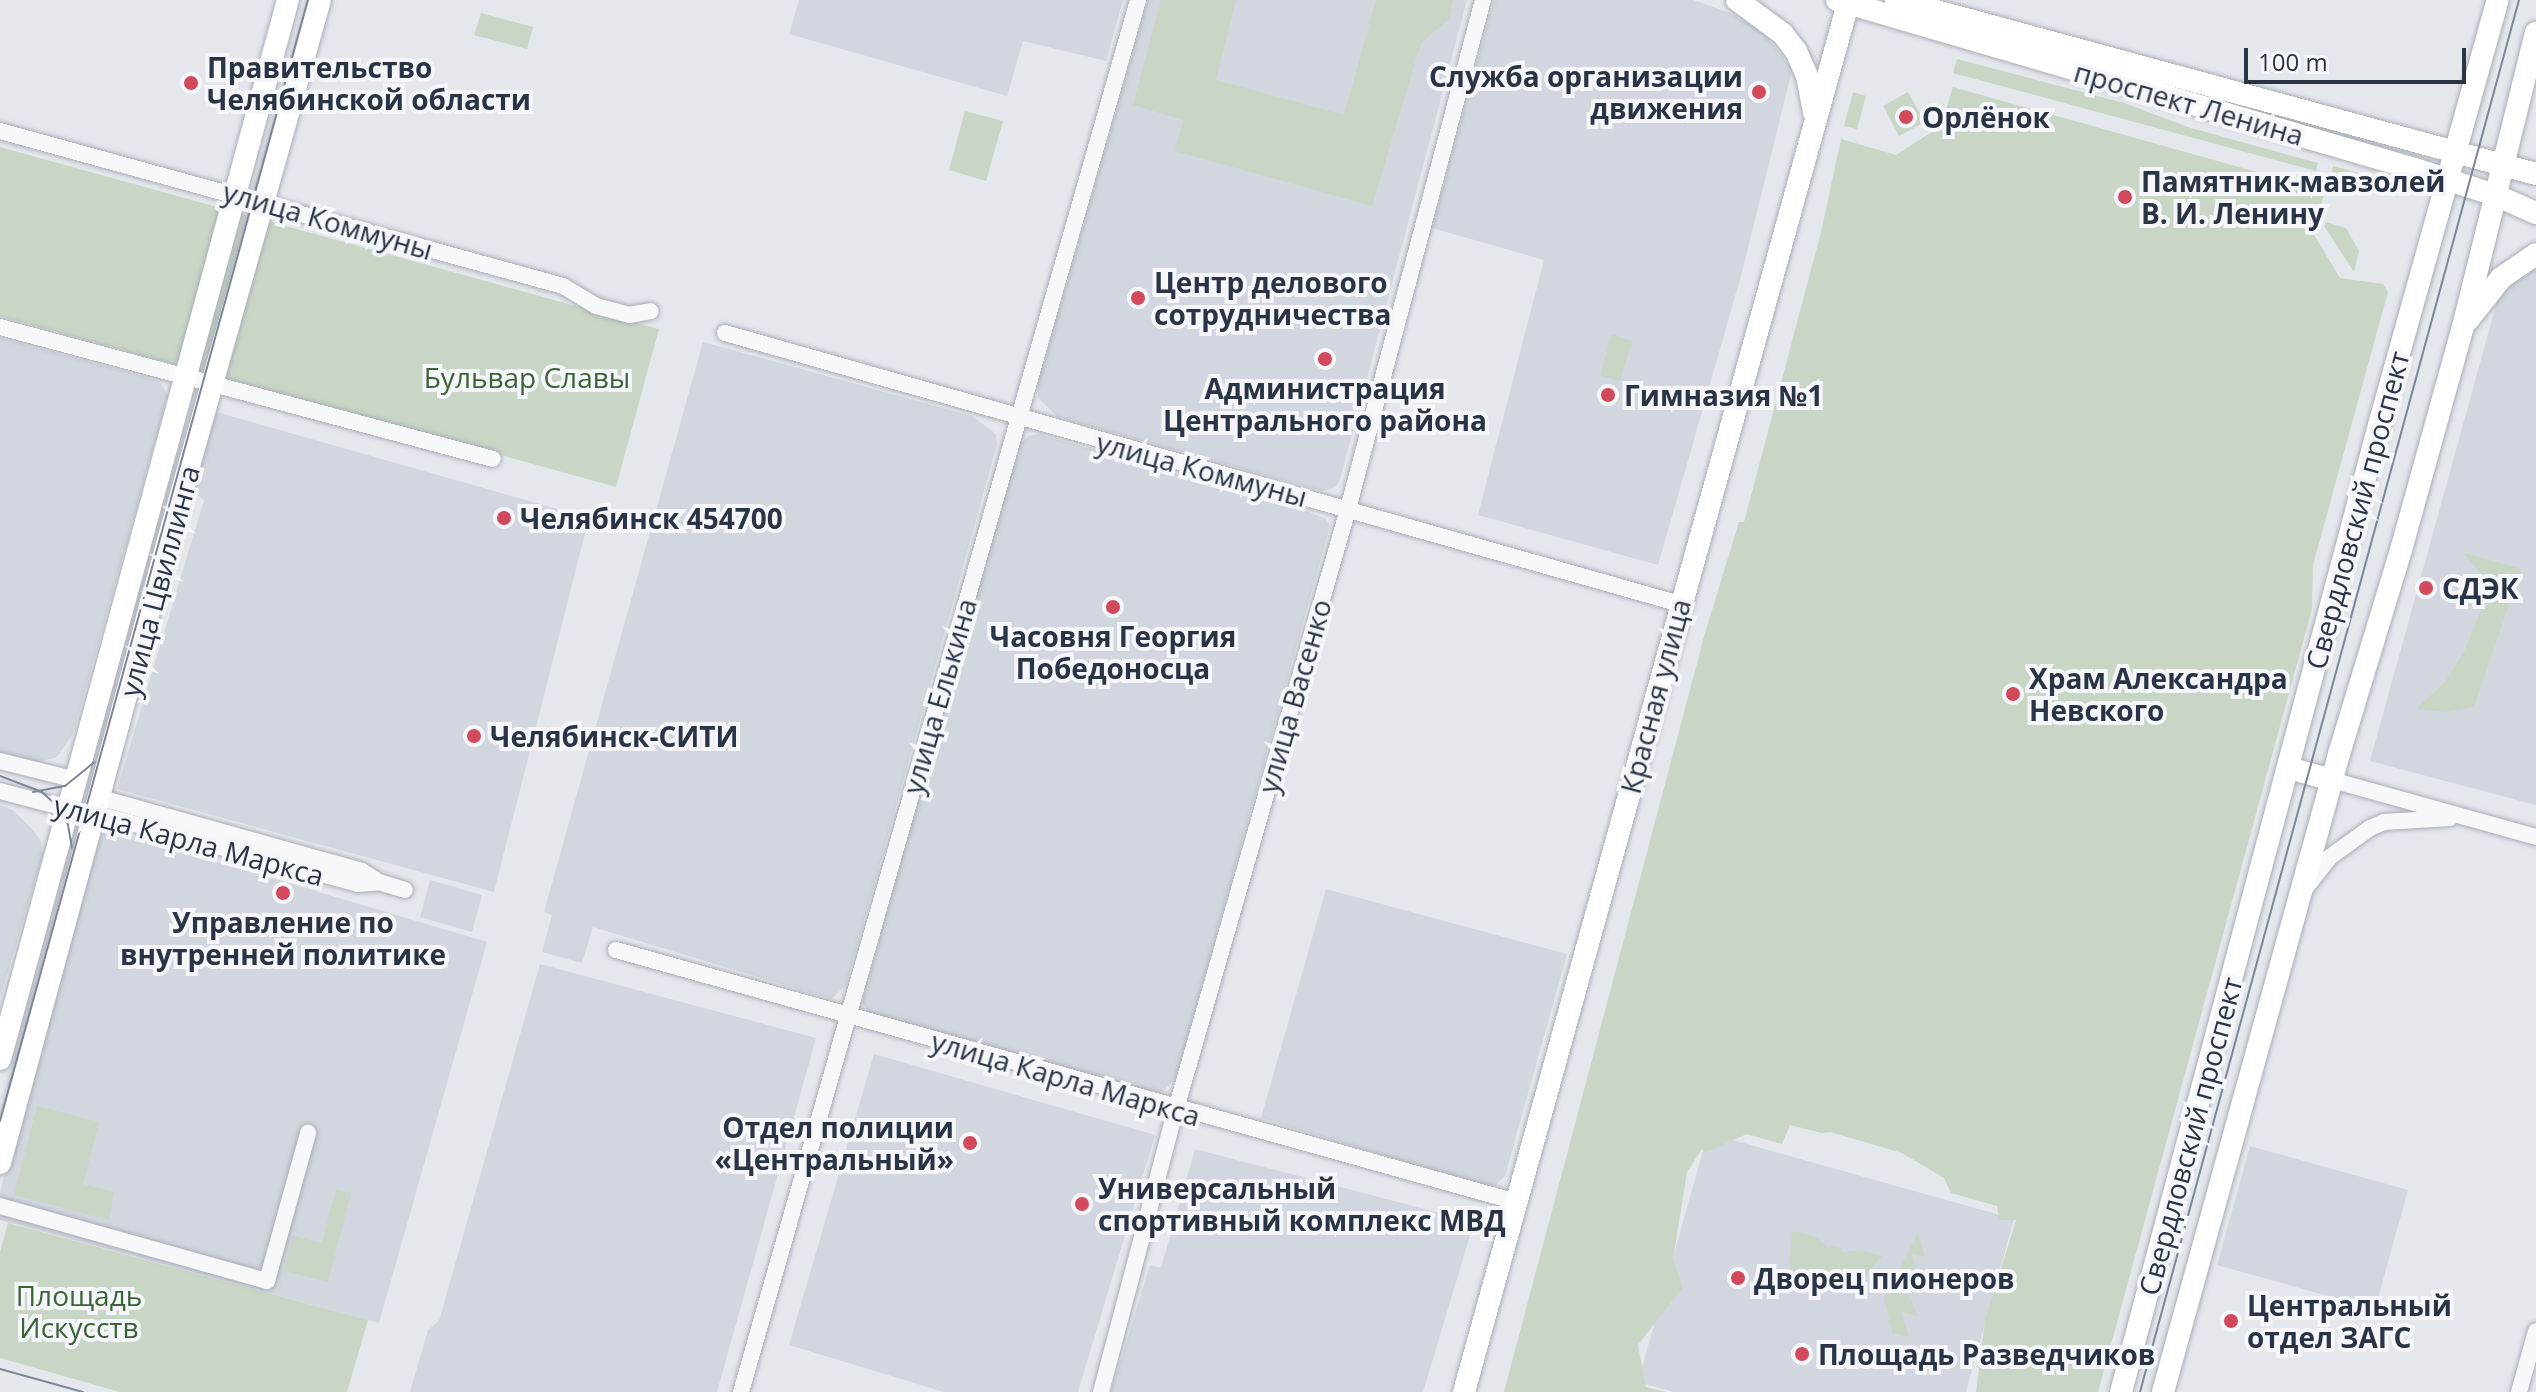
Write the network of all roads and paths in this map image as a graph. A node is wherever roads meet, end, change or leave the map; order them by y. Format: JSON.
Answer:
{"nodes":[{"id":1,"x":288,"y":0,"type":"edge"},
{"id":2,"x":320,"y":0,"type":"edge"},
{"id":3,"x":1138,"y":0,"type":"edge"},
{"id":4,"x":1483,"y":0,"type":"edge"},
{"id":5,"x":1737,"y":0,"type":"edge"},
{"id":6,"x":1896,"y":0,"type":"edge"},
{"id":7,"x":2498,"y":0,"type":"edge"},
{"id":8,"x":1844,"y":1,"type":"edge"},
{"id":9,"x":2536,"y":33,"type":"edge"},
{"id":10,"x":1815,"y":117,"type":"junction"},
{"id":11,"x":0,"y":131,"type":"edge"},
{"id":12,"x":2457,"y":153,"type":"junction"},
{"id":13,"x":2502,"y":165,"type":"junction"},
{"id":14,"x":2536,"y":174,"type":"edge"},
{"id":15,"x":2448,"y":180,"type":"junction"},
{"id":16,"x":235,"y":194,"type":"junction"},
{"id":17,"x":2495,"y":195,"type":"junction"},
{"id":18,"x":262,"y":201,"type":"junction"},
{"id":19,"x":2536,"y":213,"type":"edge"},
{"id":20,"x":2536,"y":254,"type":"edge"},
{"id":21,"x":651,"y":311,"type":"dead end"},
{"id":22,"x":0,"y":327,"type":"edge"},
{"id":23,"x":2463,"y":327,"type":"junction"},
{"id":24,"x":725,"y":333,"type":"dead end"},
{"id":25,"x":185,"y":378,"type":"junction"},
{"id":26,"x":212,"y":386,"type":"junction"},
{"id":27,"x":1019,"y":418,"type":"junction"},
{"id":28,"x":493,"y":459,"type":"dead end"},
{"id":29,"x":1348,"y":509,"type":"junction"},
{"id":30,"x":1680,"y":604,"type":"junction"},
{"id":31,"x":0,"y":761,"type":"edge"},
{"id":32,"x":2289,"y":768,"type":"junction"},
{"id":33,"x":76,"y":780,"type":"junction"},
{"id":34,"x":2332,"y":780,"type":"junction"},
{"id":35,"x":0,"y":791,"type":"edge"},
{"id":36,"x":99,"y":806,"type":"junction"},
{"id":37,"x":68,"y":809,"type":"junction"},
{"id":38,"x":2461,"y":817,"type":"junction"},
{"id":39,"x":2536,"y":837,"type":"edge"},
{"id":40,"x":405,"y":890,"type":"dead end"},
{"id":41,"x":2303,"y":891,"type":"junction"},
{"id":42,"x":616,"y":950,"type":"dead end"},
{"id":43,"x":848,"y":1016,"type":"junction"},
{"id":44,"x":0,"y":1059,"type":"edge"},
{"id":45,"x":1176,"y":1109,"type":"junction"},
{"id":46,"x":308,"y":1133,"type":"dead end"},
{"id":47,"x":0,"y":1163,"type":"edge"},
{"id":48,"x":1517,"y":1202,"type":"junction"},
{"id":49,"x":0,"y":1206,"type":"edge"},
{"id":50,"x":2536,"y":1331,"type":"edge"},
{"id":51,"x":741,"y":1392,"type":"edge"},
{"id":52,"x":1101,"y":1392,"type":"edge"},
{"id":53,"x":1464,"y":1392,"type":"edge"},
{"id":54,"x":2121,"y":1392,"type":"edge"},
{"id":55,"x":2163,"y":1392,"type":"edge"},
{"id":56,"x":2519,"y":1392,"type":"edge"}],
"edges":[{"from":1,"to":16,"type":"main road","name":"улица Цвиллинга"},
{"from":2,"to":18,"type":"main road","name":"улица Цвиллинга"},
{"from":3,"to":27,"type":"street","name":"улица Елькина"},
{"from":4,"to":29,"type":"street","name":"улица Васенко"},
{"from":5,"to":10,"type":"main road"},
{"from":6,"to":12,"type":"main road","name":"проспект Ленина"},
{"from":7,"to":12,"type":"main road","name":"Свердловский проспект"},
{"from":8,"to":10,"type":"main road","name":"Красная улица"},
{"from":8,"to":15,"type":"main road","name":"проспект Ленина"},
{"from":9,"to":13,"type":"main road","name":"Свердловский проспект"},
{"from":10,"to":30,"type":"main road","name":"Красная улица"},
{"from":11,"to":16,"type":"street","name":"улица Коммуны"},
{"from":12,"to":13,"type":"main road","name":"проспект Ленина"},
{"from":12,"to":15,"type":"main road","name":"Свердловский проспект"},
{"from":13,"to":14,"type":"main road","name":"проспект Ленина"},
{"from":13,"to":17,"type":"main road","name":"Свердловский проспект"},
{"from":15,"to":17,"type":"main road","name":"проспект Ленина"},
{"from":15,"to":32,"type":"main road","name":"Свердловский проспект"},
{"from":16,"to":18,"type":"street","name":"улица Коммуны"},
{"from":16,"to":25,"type":"main road","name":"улица Цвиллинга"},
{"from":17,"to":19,"type":"main road","name":"проспект Ленина"},
{"from":17,"to":23,"type":"main road","name":"Свердловский проспект"},
{"from":18,"to":21,"type":"street","name":"улица Коммуны"},
{"from":18,"to":26,"type":"main road","name":"улица Цвиллинга"},
{"from":20,"to":23,"type":"main road"},
{"from":22,"to":25,"type":"street"},
{"from":23,"to":34,"type":"main road","name":"Свердловский проспект"},
{"from":24,"to":27,"type":"street","name":"улица Коммуны"},
{"from":25,"to":26,"type":"street"},
{"from":25,"to":33,"type":"main road","name":"улица Цвиллинга"},
{"from":26,"to":28,"type":"street"},
{"from":26,"to":36,"type":"main road","name":"улица Цвиллинга"},
{"from":27,"to":29,"type":"street","name":"улица Коммуны"},
{"from":27,"to":43,"type":"street","name":"улица Елькина"},
{"from":29,"to":30,"type":"street","name":"улица Коммуны"},
{"from":29,"to":45,"type":"street","name":"улица Васенко"},
{"from":30,"to":48,"type":"main road","name":"Красная улица"},
{"from":31,"to":33,"type":"street","name":"улица Карла Маркса"},
{"from":32,"to":34,"type":"main road"},
{"from":32,"to":54,"type":"main road","name":"Свердловский проспект"},
{"from":33,"to":36,"type":"main road","name":"улица Карла Маркса"},
{"from":33,"to":37,"type":"main road","name":"улица Цвиллинга"},
{"from":34,"to":38,"type":"street"},
{"from":34,"to":41,"type":"main road","name":"Свердловский проспект"},
{"from":35,"to":37,"type":"street","name":"улица Карла Маркса"},
{"from":36,"to":37,"type":"main road","name":"улица Карла Маркса"},
{"from":36,"to":40,"type":"street","name":"улица Карла Маркса"},
{"from":36,"to":47,"type":"main road","name":"улица Цвиллинга"},
{"from":37,"to":44,"type":"main road","name":"улица Цвиллинга"},
{"from":38,"to":39,"type":"street"},
{"from":38,"to":41,"type":"street"},
{"from":41,"to":55,"type":"main road","name":"Свердловский проспект"},
{"from":42,"to":43,"type":"street","name":"улица Карла Маркса"},
{"from":43,"to":45,"type":"street","name":"улица Карла Маркса"},
{"from":43,"to":51,"type":"street","name":"улица Елькина"},
{"from":45,"to":48,"type":"street","name":"улица Карла Маркса"},
{"from":45,"to":52,"type":"street","name":"улица Васенко"},
{"from":46,"to":49,"type":"street"},
{"from":48,"to":53,"type":"main road","name":"Красная улица"},
{"from":50,"to":56,"type":"street"}]}
